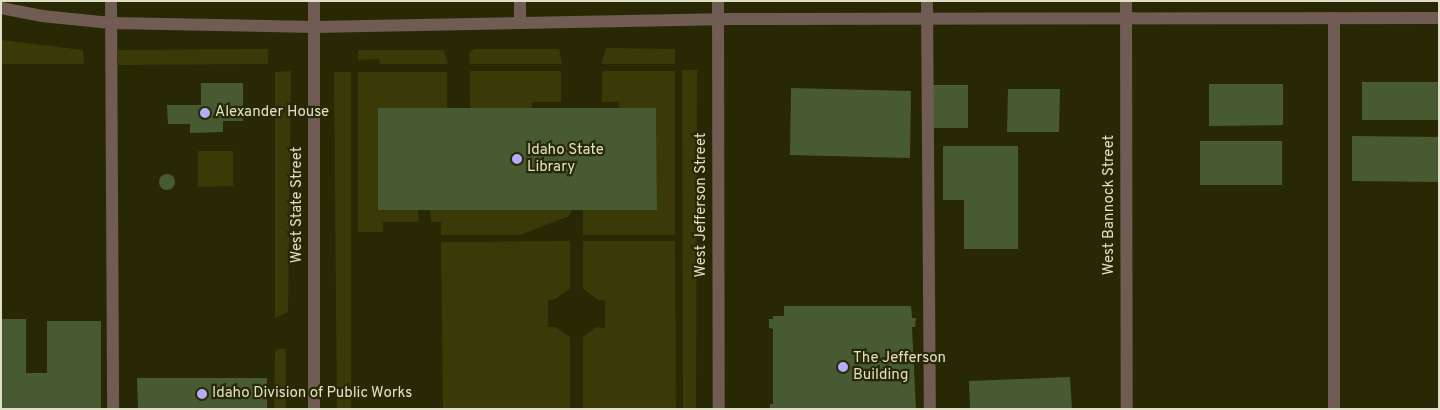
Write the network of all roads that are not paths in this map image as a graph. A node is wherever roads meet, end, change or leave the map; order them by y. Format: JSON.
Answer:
{"nodes":[{"id":1,"x":111,"y":1,"type":"edge"},
{"id":2,"x":314,"y":1,"type":"edge"},
{"id":3,"x":520,"y":1,"type":"edge"},
{"id":4,"x":718,"y":1,"type":"edge"},
{"id":5,"x":927,"y":1,"type":"edge"},
{"id":6,"x":1126,"y":1,"type":"edge"},
{"id":7,"x":1,"y":8,"type":"edge"},
{"id":8,"x":927,"y":18,"type":"junction"},
{"id":9,"x":1126,"y":18,"type":"junction"},
{"id":10,"x":1334,"y":18,"type":"junction"},
{"id":11,"x":1439,"y":18,"type":"edge"},
{"id":12,"x":718,"y":19,"type":"junction"},
{"id":13,"x":520,"y":23,"type":"junction"},
{"id":14,"x":111,"y":24,"type":"junction"},
{"id":15,"x":314,"y":27,"type":"junction"},
{"id":16,"x":113,"y":409,"type":"edge"},
{"id":17,"x":314,"y":409,"type":"edge"},
{"id":18,"x":719,"y":409,"type":"edge"},
{"id":19,"x":930,"y":409,"type":"edge"},
{"id":20,"x":1127,"y":409,"type":"edge"},
{"id":21,"x":1334,"y":409,"type":"edge"}],
"edges":[{"from":1,"to":14,"type":"street"},
{"from":2,"to":15,"type":"street","name":"West State Street"},
{"from":3,"to":13,"type":"street"},
{"from":4,"to":12,"type":"street","name":"West Jefferson Street"},
{"from":5,"to":8,"type":"street"},
{"from":6,"to":9,"type":"street","name":"West Bannock Street"},
{"from":7,"to":14,"type":"street"},
{"from":8,"to":9,"type":"street"},
{"from":8,"to":12,"type":"street"},
{"from":8,"to":19,"type":"street"},
{"from":9,"to":10,"type":"street"},
{"from":9,"to":20,"type":"street","name":"West Bannock Street"},
{"from":10,"to":11,"type":"street"},
{"from":10,"to":21,"type":"street"},
{"from":12,"to":13,"type":"street"},
{"from":12,"to":18,"type":"street","name":"West Jefferson Street"},
{"from":13,"to":15,"type":"street"},
{"from":14,"to":15,"type":"street"},
{"from":14,"to":16,"type":"street"},
{"from":15,"to":17,"type":"street","name":"West State Street"}]}
